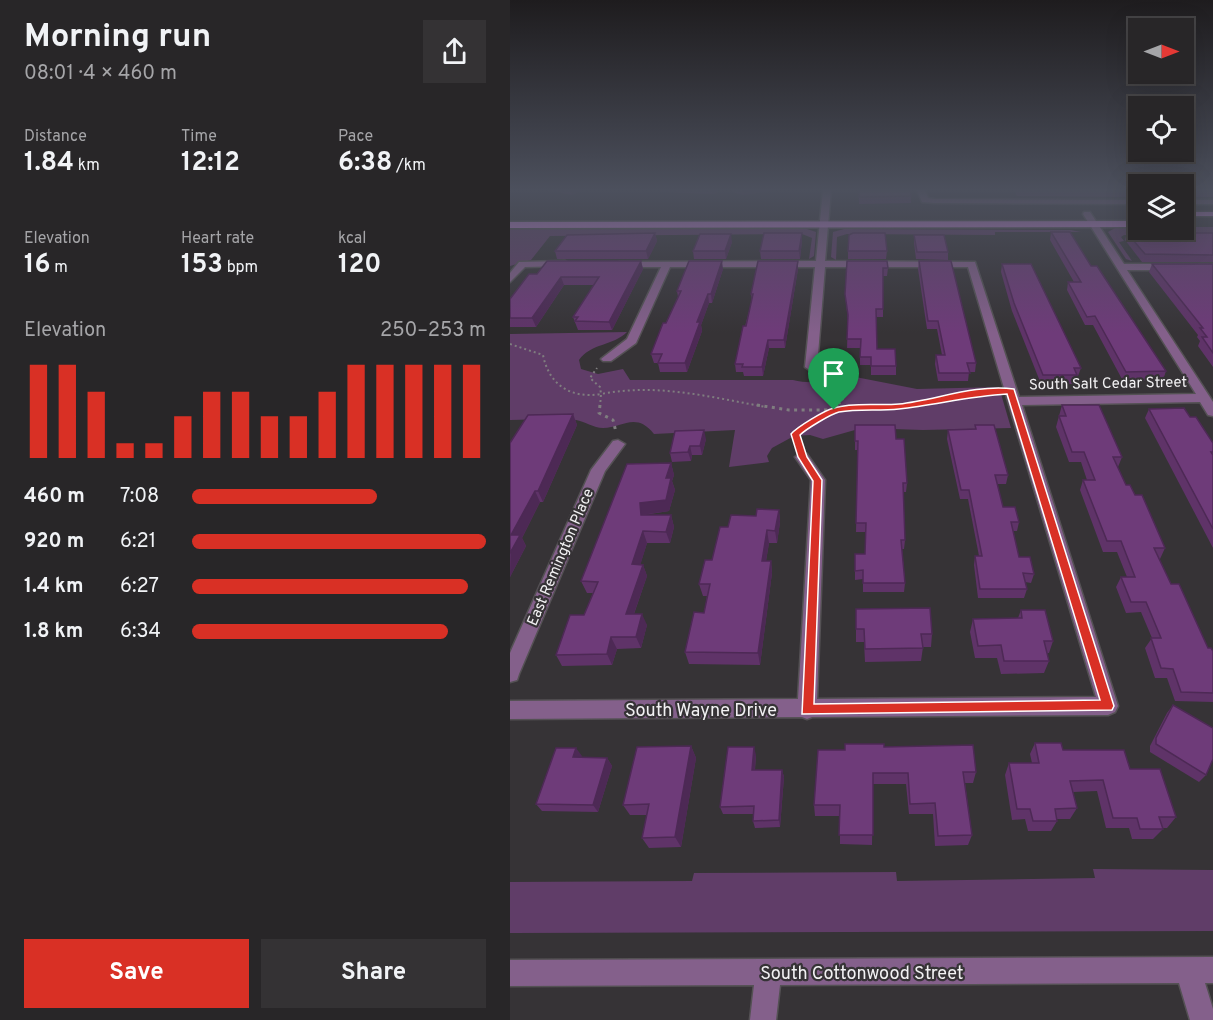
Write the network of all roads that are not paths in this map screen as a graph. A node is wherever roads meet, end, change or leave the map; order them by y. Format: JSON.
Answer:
{"nodes":[{"id":1,"x":824,"y":238,"type":"edge"},
{"id":2,"x":1101,"y":238,"type":"edge"},
{"id":3,"x":578,"y":264,"type":"edge"},
{"id":4,"x":611,"y":264,"type":"edge"},
{"id":5,"x":667,"y":264,"type":"junction"},
{"id":6,"x":821,"y":264,"type":"junction"},
{"id":7,"x":1119,"y":267,"type":"junction"},
{"id":8,"x":1213,"y":267,"type":"edge"},
{"id":9,"x":510,"y":279,"type":"edge"},
{"id":10,"x":607,"y":359,"type":"road end"},
{"id":11,"x":811,"y":367,"type":"road end"},
{"id":12,"x":1012,"y":396,"type":"junction"},
{"id":13,"x":1204,"y":398,"type":"junction"},
{"id":14,"x":1213,"y":412,"type":"edge"},
{"id":15,"x":618,"y":444,"type":"road end"},
{"id":16,"x":802,"y":457,"type":"road end"},
{"id":17,"x":510,"y":674,"type":"edge"},
{"id":18,"x":510,"y":710,"type":"edge"},
{"id":19,"x":807,"y":710,"type":"junction"},
{"id":20,"x":1200,"y":970,"type":"edge"},
{"id":21,"x":510,"y":973,"type":"edge"},
{"id":22,"x":768,"y":974,"type":"junction"},
{"id":23,"x":763,"y":1020,"type":"edge"},
{"id":24,"x":1203,"y":1020,"type":"edge"}],
"edges":[{"from":1,"to":6,"type":"street"},
{"from":2,"to":7,"type":"street"},
{"from":3,"to":9,"type":"street"},
{"from":4,"to":5,"type":"street"},
{"from":5,"to":6,"type":"street"},
{"from":5,"to":10,"type":"street"},
{"from":6,"to":11,"type":"street"},
{"from":6,"to":12,"type":"street"},
{"from":7,"to":8,"type":"street"},
{"from":7,"to":13,"type":"street"},
{"from":12,"to":13,"type":"street","name":"South Salt Cedar Street"},
{"from":12,"to":19,"type":"street","name":"South Wayne Drive"},
{"from":13,"to":14,"type":"street"},
{"from":15,"to":17,"type":"street","name":"East Remington Place"},
{"from":16,"to":19,"type":"street"},
{"from":18,"to":19,"type":"street","name":"South Wayne Drive"},
{"from":20,"to":22,"type":"street","name":"South Cottonwood Street"},
{"from":20,"to":24,"type":"street"},
{"from":21,"to":22,"type":"street","name":"South Cottonwood Street"},
{"from":22,"to":23,"type":"street"}]}
